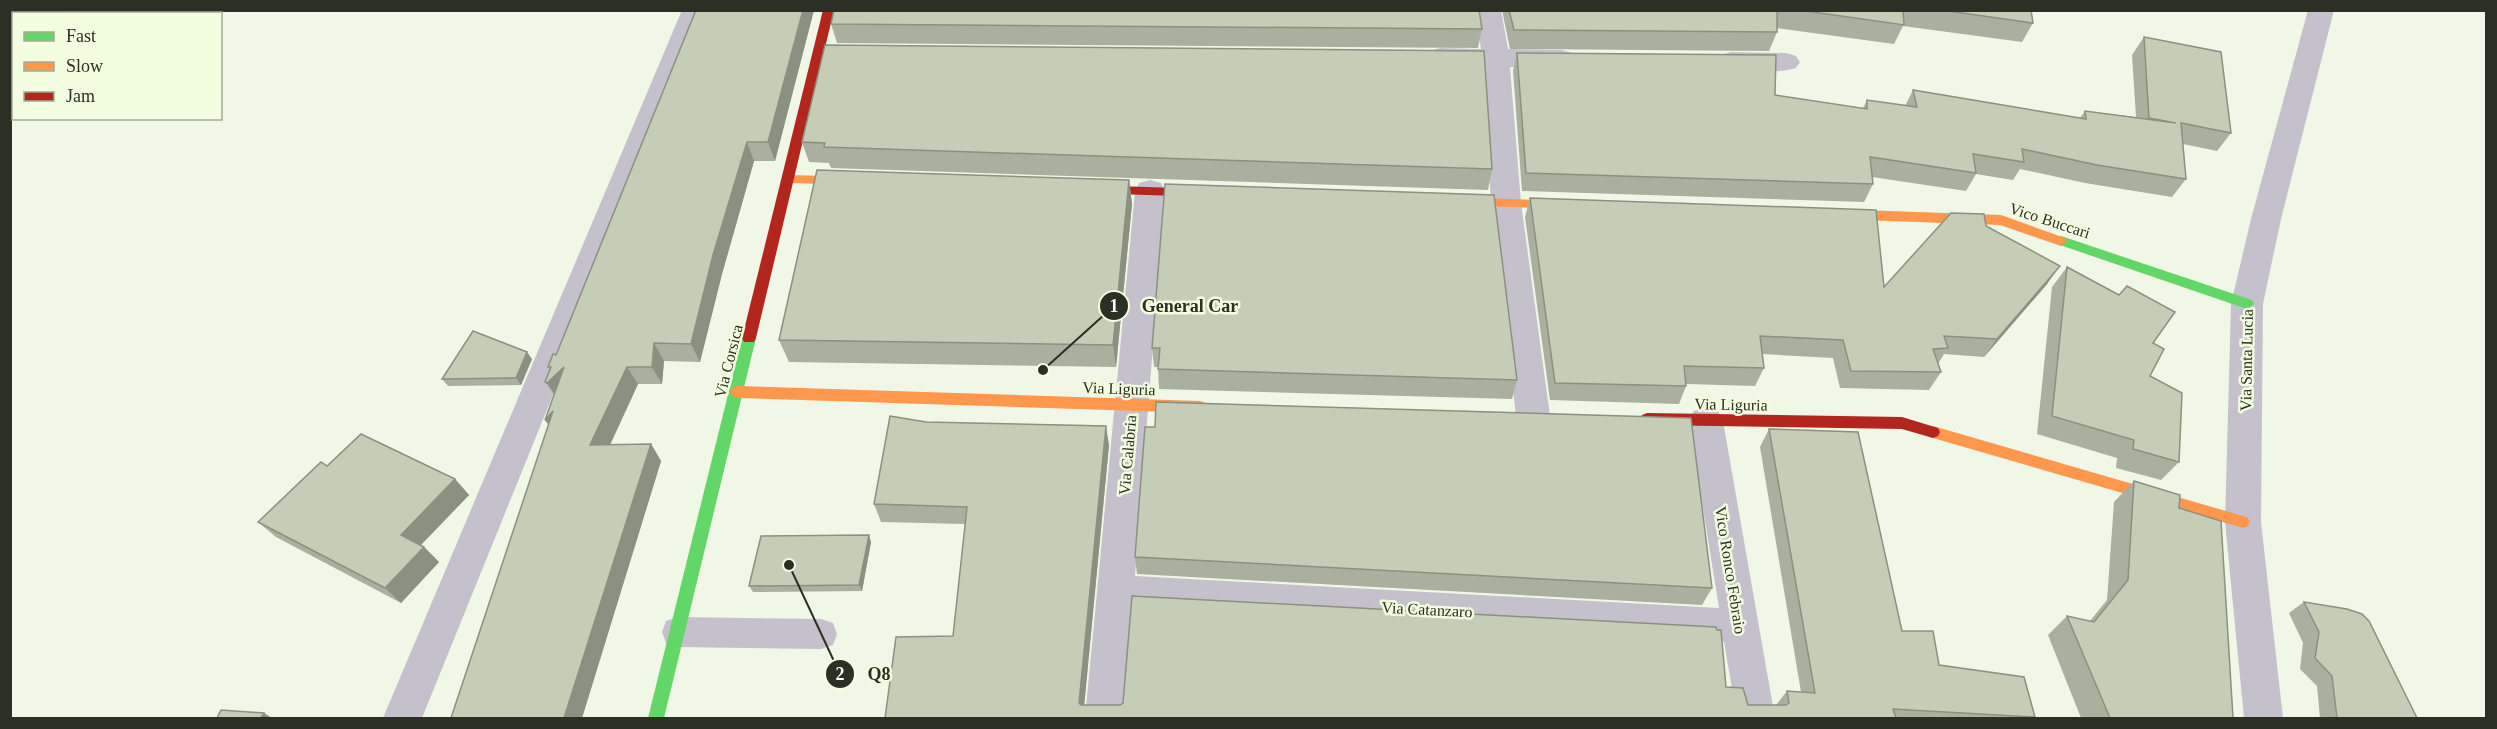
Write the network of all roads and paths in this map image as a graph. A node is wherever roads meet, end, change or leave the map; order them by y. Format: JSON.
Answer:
{"nodes":[{"id":1,"x":696,"y":10,"type":"edge"},
{"id":2,"x":829,"y":10,"type":"edge"},
{"id":3,"x":1488,"y":10,"type":"edge"},
{"id":4,"x":2321,"y":10,"type":"edge"},
{"id":5,"x":1413,"y":57,"type":"edge"},
{"id":6,"x":1496,"y":58,"type":"junction"},
{"id":7,"x":1589,"y":59,"type":"edge"},
{"id":8,"x":1705,"y":60,"type":"edge"},
{"id":9,"x":1786,"y":62,"type":"dead end"},
{"id":10,"x":790,"y":178,"type":"junction"},
{"id":11,"x":871,"y":181,"type":"edge"},
{"id":12,"x":1068,"y":188,"type":"edge"},
{"id":13,"x":1150,"y":191,"type":"junction"},
{"id":14,"x":1221,"y":193,"type":"edge"},
{"id":15,"x":1435,"y":201,"type":"edge"},
{"id":16,"x":1506,"y":203,"type":"junction"},
{"id":17,"x":1589,"y":206,"type":"edge"},
{"id":18,"x":1812,"y":213,"type":"edge"},
{"id":19,"x":2247,"y":304,"type":"junction"},
{"id":20,"x":737,"y":392,"type":"junction"},
{"id":21,"x":1131,"y":405,"type":"junction"},
{"id":22,"x":1214,"y":407,"type":"edge"},
{"id":23,"x":1533,"y":416,"type":"edge"},
{"id":24,"x":1636,"y":419,"type":"edge"},
{"id":25,"x":1706,"y":421,"type":"junction"},
{"id":26,"x":2243,"y":522,"type":"junction"},
{"id":27,"x":1115,"y":592,"type":"junction"},
{"id":28,"x":1740,"y":626,"type":"junction"},
{"id":29,"x":678,"y":632,"type":"junction"},
{"id":30,"x":821,"y":634,"type":"dead end"},
{"id":31,"x":402,"y":718,"type":"edge"},
{"id":32,"x":656,"y":718,"type":"edge"},
{"id":33,"x":1104,"y":718,"type":"edge"},
{"id":34,"x":1756,"y":718,"type":"edge"},
{"id":35,"x":2263,"y":718,"type":"edge"}],
"edges":[{"from":1,"to":31,"type":"street"},
{"from":2,"to":10,"type":"street","name":"Via Corsica"},
{"from":3,"to":6,"type":"street"},
{"from":4,"to":19,"type":"street","name":"Via Santa Lucia"},
{"from":5,"to":6,"type":"street"},
{"from":6,"to":7,"type":"street"},
{"from":6,"to":16,"type":"street"},
{"from":8,"to":9,"type":"street"},
{"from":10,"to":11,"type":"street"},
{"from":10,"to":20,"type":"street","name":"Via Corsica"},
{"from":12,"to":13,"type":"street"},
{"from":13,"to":14,"type":"street"},
{"from":13,"to":21,"type":"street","name":"Via Calabria"},
{"from":15,"to":16,"type":"street"},
{"from":16,"to":17,"type":"street"},
{"from":16,"to":23,"type":"street"},
{"from":18,"to":19,"type":"street","name":"Vico Buccari"},
{"from":19,"to":26,"type":"street","name":"Via Santa Lucia"},
{"from":20,"to":21,"type":"street","name":"Via Liguria"},
{"from":20,"to":29,"type":"street","name":"Via Corsica"},
{"from":21,"to":22,"type":"street","name":"Via Liguria"},
{"from":21,"to":27,"type":"street","name":"Via Calabria"},
{"from":24,"to":25,"type":"street","name":"Via Liguria"},
{"from":25,"to":26,"type":"street","name":"Via Liguria"},
{"from":25,"to":28,"type":"street","name":"Vico Ronco Febraio"},
{"from":26,"to":35,"type":"street","name":"Via Santa Lucia"},
{"from":27,"to":28,"type":"street","name":"Via Catanzaro"},
{"from":27,"to":33,"type":"street","name":"Via Calabria"},
{"from":28,"to":34,"type":"street","name":"Vico Ronco Febraio"},
{"from":29,"to":30,"type":"lane"},
{"from":29,"to":32,"type":"street","name":"Via Corsica"}]}
